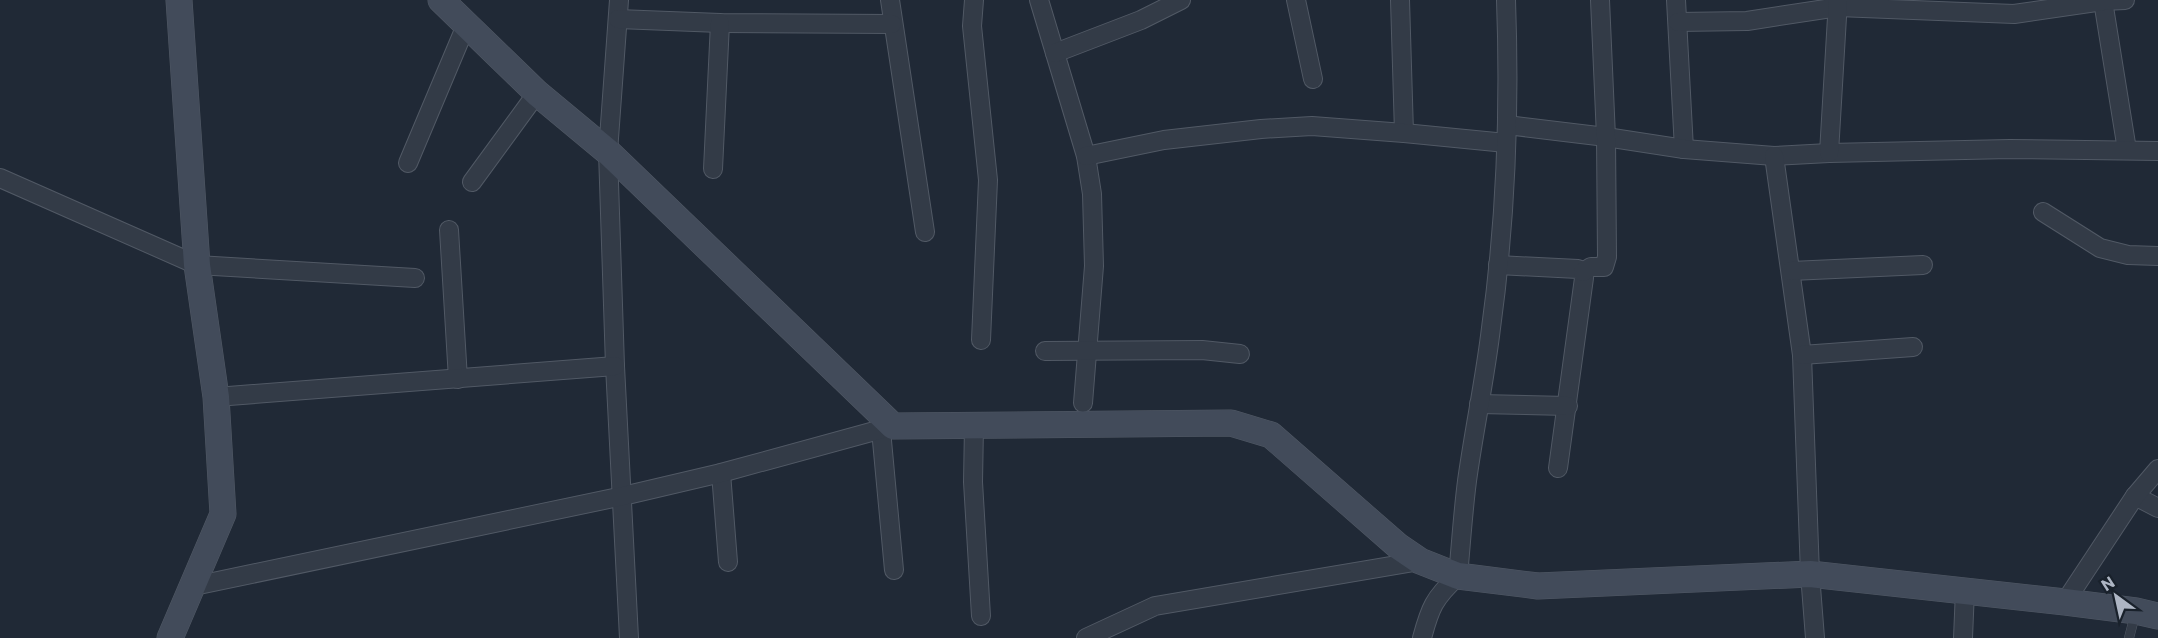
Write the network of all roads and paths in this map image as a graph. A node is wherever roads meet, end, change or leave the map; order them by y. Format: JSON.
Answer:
{"nodes":[{"id":1,"x":179,"y":0,"type":"edge"},
{"id":2,"x":441,"y":0,"type":"edge"},
{"id":3,"x":619,"y":0,"type":"edge"},
{"id":4,"x":890,"y":0,"type":"edge"},
{"id":5,"x":974,"y":0,"type":"edge"},
{"id":6,"x":1039,"y":0,"type":"edge"},
{"id":7,"x":1181,"y":0,"type":"edge"},
{"id":8,"x":1296,"y":0,"type":"edge"},
{"id":9,"x":1400,"y":0,"type":"edge"},
{"id":10,"x":1506,"y":0,"type":"edge"},
{"id":11,"x":1600,"y":0,"type":"edge"},
{"id":12,"x":1676,"y":0,"type":"edge"},
{"id":13,"x":2125,"y":0,"type":"edge"},
{"id":14,"x":2103,"y":1,"type":"edge"},
{"id":15,"x":1838,"y":4,"type":"edge"},
{"id":16,"x":618,"y":19,"type":"junction"},
{"id":17,"x":1678,"y":22,"type":"junction"},
{"id":18,"x":720,"y":23,"type":"junction"},
{"id":19,"x":467,"y":24,"type":"junction"},
{"id":20,"x":892,"y":24,"type":"junction"},
{"id":21,"x":1056,"y":52,"type":"junction"},
{"id":22,"x":1313,"y":79,"type":"dead end"},
{"id":23,"x":537,"y":93,"type":"junction"},
{"id":24,"x":1404,"y":133,"type":"junction"},
{"id":25,"x":1507,"y":134,"type":"junction"},
{"id":26,"x":1606,"y":137,"type":"junction"},
{"id":27,"x":1684,"y":148,"type":"junction"},
{"id":28,"x":2127,"y":150,"type":"junction"},
{"id":29,"x":608,"y":152,"type":"junction"},
{"id":30,"x":2158,"y":152,"type":"edge"},
{"id":31,"x":1829,"y":153,"type":"junction"},
{"id":32,"x":1086,"y":156,"type":"junction"},
{"id":33,"x":1774,"y":156,"type":"junction"},
{"id":34,"x":408,"y":163,"type":"dead end"},
{"id":35,"x":713,"y":169,"type":"dead end"},
{"id":36,"x":0,"y":177,"type":"edge"},
{"id":37,"x":472,"y":182,"type":"dead end"},
{"id":38,"x":2043,"y":212,"type":"dead end"},
{"id":39,"x":449,"y":230,"type":"dead end"},
{"id":40,"x":925,"y":232,"type":"dead end"},
{"id":41,"x":2158,"y":256,"type":"edge"},
{"id":42,"x":197,"y":265,"type":"junction"},
{"id":43,"x":1923,"y":265,"type":"dead end"},
{"id":44,"x":1498,"y":266,"type":"junction"},
{"id":45,"x":1791,"y":270,"type":"junction"},
{"id":46,"x":1583,"y":272,"type":"junction"},
{"id":47,"x":415,"y":278,"type":"dead end"},
{"id":48,"x":981,"y":340,"type":"dead end"},
{"id":49,"x":1913,"y":347,"type":"dead end"},
{"id":50,"x":1046,"y":351,"type":"dead end"},
{"id":51,"x":1087,"y":352,"type":"junction"},
{"id":52,"x":1240,"y":354,"type":"dead end"},
{"id":53,"x":1802,"y":355,"type":"junction"},
{"id":54,"x":615,"y":366,"type":"junction"},
{"id":55,"x":458,"y":379,"type":"junction"},
{"id":56,"x":216,"y":397,"type":"junction"},
{"id":57,"x":1083,"y":403,"type":"dead end"},
{"id":58,"x":1479,"y":404,"type":"junction"},
{"id":59,"x":1568,"y":406,"type":"junction"},
{"id":60,"x":974,"y":426,"type":"junction"},
{"id":61,"x":887,"y":428,"type":"junction"},
{"id":62,"x":1558,"y":468,"type":"dead end"},
{"id":63,"x":2158,"y":469,"type":"edge"},
{"id":64,"x":721,"y":473,"type":"junction"},
{"id":65,"x":623,"y":496,"type":"junction"},
{"id":66,"x":2135,"y":496,"type":"junction"},
{"id":67,"x":2158,"y":508,"type":"edge"},
{"id":68,"x":1420,"y":561,"type":"junction"},
{"id":69,"x":728,"y":562,"type":"dead end"},
{"id":70,"x":894,"y":570,"type":"dead end"},
{"id":71,"x":1810,"y":574,"type":"junction"},
{"id":72,"x":1458,"y":576,"type":"junction"},
{"id":73,"x":194,"y":586,"type":"junction"},
{"id":74,"x":1965,"y":590,"type":"junction"},
{"id":75,"x":2066,"y":602,"type":"junction"},
{"id":76,"x":2147,"y":613,"type":"edge"},
{"id":77,"x":981,"y":616,"type":"dead end"},
{"id":78,"x":170,"y":638,"type":"edge"},
{"id":79,"x":629,"y":638,"type":"edge"},
{"id":80,"x":1086,"y":638,"type":"edge"},
{"id":81,"x":1422,"y":638,"type":"edge"},
{"id":82,"x":1815,"y":638,"type":"edge"},
{"id":83,"x":1963,"y":638,"type":"edge"},
{"id":84,"x":2128,"y":638,"type":"edge"}],
"edges":[{"from":1,"to":42,"type":"street"},
{"from":2,"to":19,"type":"street"},
{"from":3,"to":16,"type":"street"},
{"from":4,"to":20,"type":"street"},
{"from":5,"to":48,"type":"street"},
{"from":6,"to":21,"type":"street"},
{"from":7,"to":21,"type":"street"},
{"from":8,"to":22,"type":"street"},
{"from":9,"to":24,"type":"street"},
{"from":10,"to":25,"type":"street"},
{"from":11,"to":26,"type":"street"},
{"from":12,"to":17,"type":"street"},
{"from":13,"to":14,"type":"street"},
{"from":14,"to":15,"type":"street"},
{"from":14,"to":28,"type":"street"},
{"from":15,"to":17,"type":"street"},
{"from":15,"to":31,"type":"street"},
{"from":16,"to":18,"type":"street"},
{"from":16,"to":29,"type":"street"},
{"from":17,"to":27,"type":"street"},
{"from":18,"to":20,"type":"street"},
{"from":18,"to":35,"type":"street"},
{"from":19,"to":23,"type":"street"},
{"from":19,"to":34,"type":"street"},
{"from":20,"to":40,"type":"street"},
{"from":21,"to":32,"type":"street"},
{"from":23,"to":29,"type":"street"},
{"from":23,"to":37,"type":"street"},
{"from":24,"to":25,"type":"street"},
{"from":24,"to":32,"type":"street"},
{"from":25,"to":26,"type":"street"},
{"from":25,"to":44,"type":"street"},
{"from":26,"to":27,"type":"street"},
{"from":26,"to":46,"type":"street"},
{"from":27,"to":33,"type":"street"},
{"from":28,"to":30,"type":"street"},
{"from":28,"to":31,"type":"street"},
{"from":29,"to":54,"type":"street"},
{"from":29,"to":61,"type":"street"},
{"from":31,"to":33,"type":"street"},
{"from":32,"to":51,"type":"street"},
{"from":33,"to":45,"type":"street"},
{"from":36,"to":42,"type":"street"},
{"from":38,"to":41,"type":"street"},
{"from":39,"to":55,"type":"street"},
{"from":42,"to":47,"type":"street"},
{"from":42,"to":56,"type":"street"},
{"from":43,"to":45,"type":"street"},
{"from":44,"to":46,"type":"street"},
{"from":44,"to":58,"type":"street"},
{"from":45,"to":53,"type":"street"},
{"from":46,"to":59,"type":"street"},
{"from":49,"to":53,"type":"street"},
{"from":50,"to":51,"type":"street"},
{"from":51,"to":52,"type":"street"},
{"from":51,"to":57,"type":"street"},
{"from":53,"to":71,"type":"street"},
{"from":54,"to":55,"type":"street"},
{"from":54,"to":65,"type":"street"},
{"from":55,"to":56,"type":"street"},
{"from":56,"to":73,"type":"street"},
{"from":58,"to":59,"type":"street"},
{"from":58,"to":72,"type":"street"},
{"from":59,"to":62,"type":"street"},
{"from":60,"to":61,"type":"street"},
{"from":60,"to":68,"type":"street"},
{"from":60,"to":77,"type":"street"},
{"from":61,"to":64,"type":"street"},
{"from":61,"to":70,"type":"street"},
{"from":63,"to":66,"type":"street"},
{"from":64,"to":65,"type":"street"},
{"from":64,"to":69,"type":"street"},
{"from":65,"to":73,"type":"street"},
{"from":65,"to":79,"type":"street"},
{"from":66,"to":67,"type":"street"},
{"from":66,"to":75,"type":"street"},
{"from":68,"to":72,"type":"street"},
{"from":68,"to":80,"type":"street"},
{"from":71,"to":72,"type":"street"},
{"from":71,"to":74,"type":"street"},
{"from":71,"to":82,"type":"street"},
{"from":72,"to":81,"type":"street"},
{"from":73,"to":78,"type":"street"},
{"from":74,"to":75,"type":"street"},
{"from":74,"to":83,"type":"street"},
{"from":75,"to":76,"type":"street"},
{"from":76,"to":84,"type":"lane"}]}
